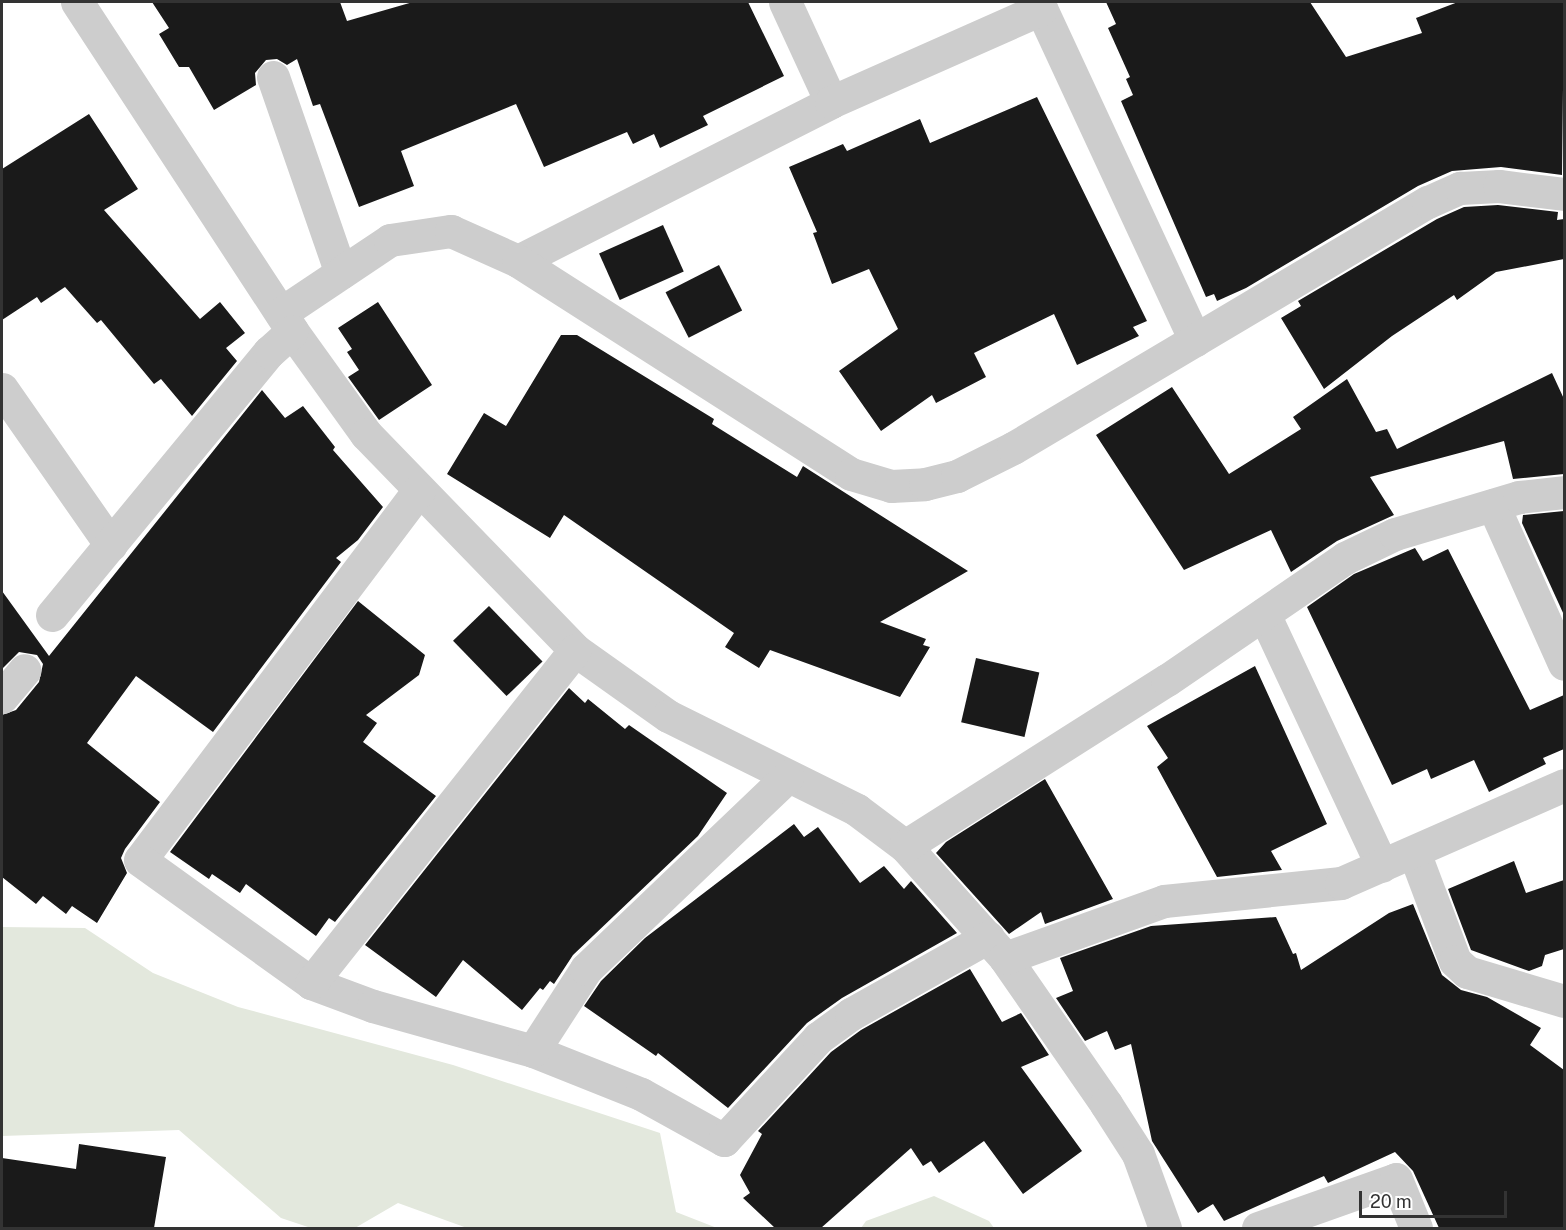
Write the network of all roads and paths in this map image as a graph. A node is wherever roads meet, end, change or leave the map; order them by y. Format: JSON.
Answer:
{"nodes":[{"id":1,"x":77,"y":2,"type":"edge"},
{"id":2,"x":785,"y":2,"type":"edge"},
{"id":3,"x":1040,"y":5,"type":"edge"},
{"id":4,"x":273,"y":77,"type":"dead end"},
{"id":5,"x":831,"y":102,"type":"junction"},
{"id":6,"x":1564,"y":194,"type":"edge"},
{"id":7,"x":518,"y":261,"type":"junction"},
{"id":8,"x":340,"y":273,"type":"junction"},
{"id":9,"x":286,"y":322,"type":"junction"},
{"id":10,"x":1195,"y":340,"type":"junction"},
{"id":11,"x":2,"y":389,"type":"edge"},
{"id":12,"x":419,"y":490,"type":"junction"},
{"id":13,"x":1564,"y":492,"type":"edge"},
{"id":14,"x":1493,"y":505,"type":"junction"},
{"id":15,"x":111,"y":545,"type":"junction"},
{"id":16,"x":1264,"y":614,"type":"junction"},
{"id":17,"x":52,"y":615,"type":"dead end"},
{"id":18,"x":575,"y":650,"type":"junction"},
{"id":19,"x":1564,"y":664,"type":"edge"},
{"id":20,"x":25,"y":670,"type":"dead end"},
{"id":21,"x":2,"y":697,"type":"edge"},
{"id":22,"x":788,"y":776,"type":"junction"},
{"id":23,"x":1564,"y":785,"type":"edge"},
{"id":24,"x":905,"y":846,"type":"junction"},
{"id":25,"x":1414,"y":852,"type":"junction"},
{"id":26,"x":1382,"y":866,"type":"junction"},
{"id":27,"x":996,"y":947,"type":"junction"},
{"id":28,"x":311,"y":983,"type":"junction"},
{"id":29,"x":1564,"y":1001,"type":"edge"},
{"id":30,"x":533,"y":1051,"type":"junction"},
{"id":31,"x":1165,"y":1228,"type":"edge"},
{"id":32,"x":1258,"y":1228,"type":"edge"},
{"id":33,"x":1416,"y":1228,"type":"edge"}],
"edges":[{"from":1,"to":9,"type":"street"},
{"from":2,"to":5,"type":"street"},
{"from":3,"to":5,"type":"street"},
{"from":3,"to":10,"type":"street"},
{"from":4,"to":8,"type":"street"},
{"from":5,"to":7,"type":"street"},
{"from":6,"to":10,"type":"street"},
{"from":7,"to":8,"type":"street"},
{"from":7,"to":10,"type":"street"},
{"from":8,"to":9,"type":"street"},
{"from":9,"to":12,"type":"street"},
{"from":9,"to":15,"type":"street"},
{"from":11,"to":15,"type":"street"},
{"from":12,"to":18,"type":"street"},
{"from":12,"to":28,"type":"street"},
{"from":13,"to":14,"type":"street"},
{"from":14,"to":16,"type":"street"},
{"from":14,"to":19,"type":"street"},
{"from":15,"to":17,"type":"street"},
{"from":16,"to":24,"type":"street"},
{"from":16,"to":26,"type":"street"},
{"from":18,"to":22,"type":"street"},
{"from":18,"to":28,"type":"street"},
{"from":20,"to":21,"type":"street"},
{"from":22,"to":24,"type":"street"},
{"from":22,"to":30,"type":"street"},
{"from":23,"to":25,"type":"street"},
{"from":24,"to":27,"type":"street"},
{"from":25,"to":26,"type":"street"},
{"from":25,"to":29,"type":"street"},
{"from":26,"to":27,"type":"street"},
{"from":27,"to":30,"type":"street"},
{"from":27,"to":31,"type":"street"},
{"from":28,"to":30,"type":"street"},
{"from":32,"to":33,"type":"street"}]}
